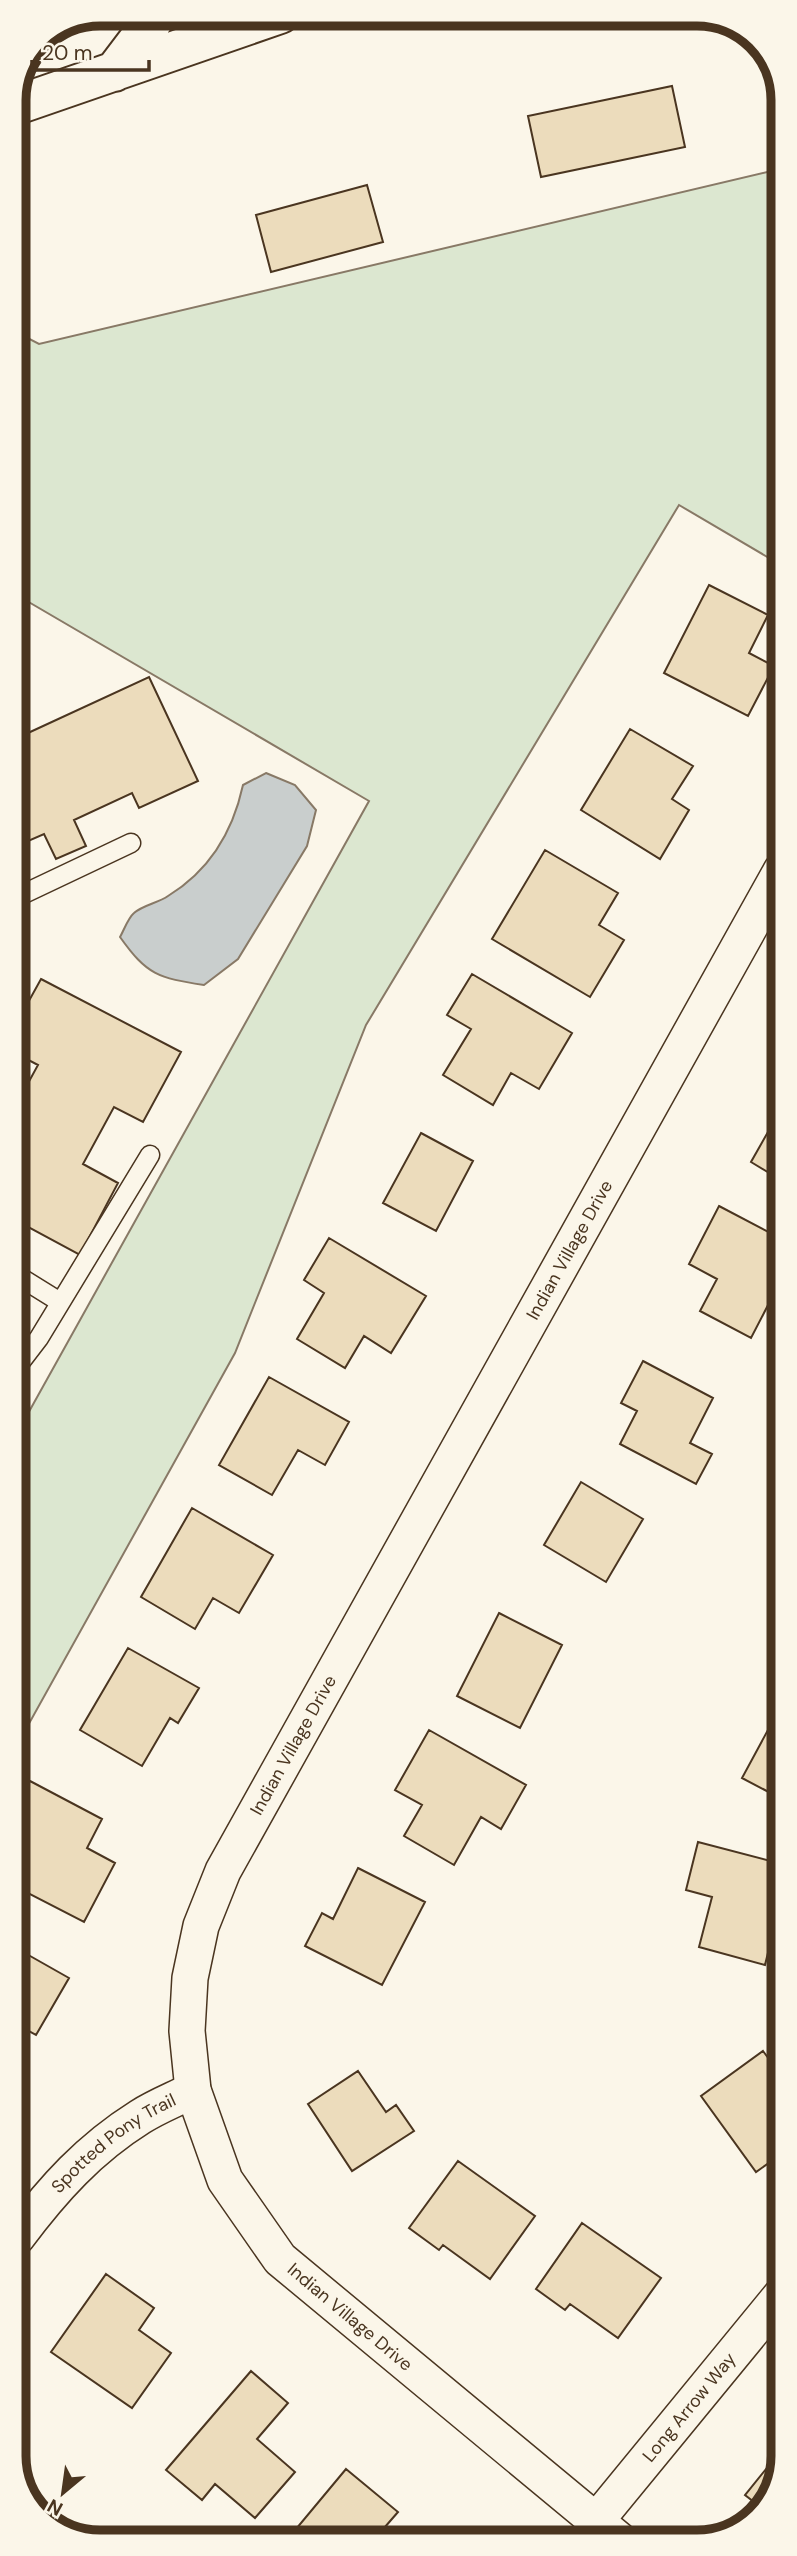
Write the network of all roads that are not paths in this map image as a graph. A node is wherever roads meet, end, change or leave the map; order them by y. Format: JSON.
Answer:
{"nodes":[{"id":1,"x":149,"y":26,"type":"edge"},
{"id":2,"x":246,"y":26,"type":"edge"},
{"id":3,"x":114,"y":72,"type":"junction"},
{"id":4,"x":26,"y":102,"type":"edge"},
{"id":5,"x":131,"y":843,"type":"dead end"},
{"id":6,"x":771,"y":889,"type":"edge"},
{"id":7,"x":26,"y":893,"type":"edge"},
{"id":8,"x":150,"y":1155,"type":"dead end"},
{"id":9,"x":26,"y":1280,"type":"edge"},
{"id":10,"x":60,"y":1302,"type":"junction"},
{"id":11,"x":26,"y":1355,"type":"edge"},
{"id":12,"x":194,"y":2090,"type":"junction"},
{"id":13,"x":26,"y":2225,"type":"edge"},
{"id":14,"x":771,"y":2309,"type":"edge"},
{"id":15,"x":608,"y":2530,"type":"edge"}],
"edges":[{"from":1,"to":3,"type":"main road"},
{"from":2,"to":3,"type":"main road"},
{"from":3,"to":4,"type":"main road"},
{"from":5,"to":7,"type":"lane"},
{"from":6,"to":12,"type":"street","name":"Indian Village Drive"},
{"from":8,"to":10,"type":"lane"},
{"from":9,"to":10,"type":"lane"},
{"from":10,"to":11,"type":"lane"},
{"from":12,"to":13,"type":"street","name":"Spotted Pony Trail"},
{"from":12,"to":15,"type":"street","name":"Indian Village Drive"},
{"from":14,"to":15,"type":"street","name":"Long Arrow Way"}]}
